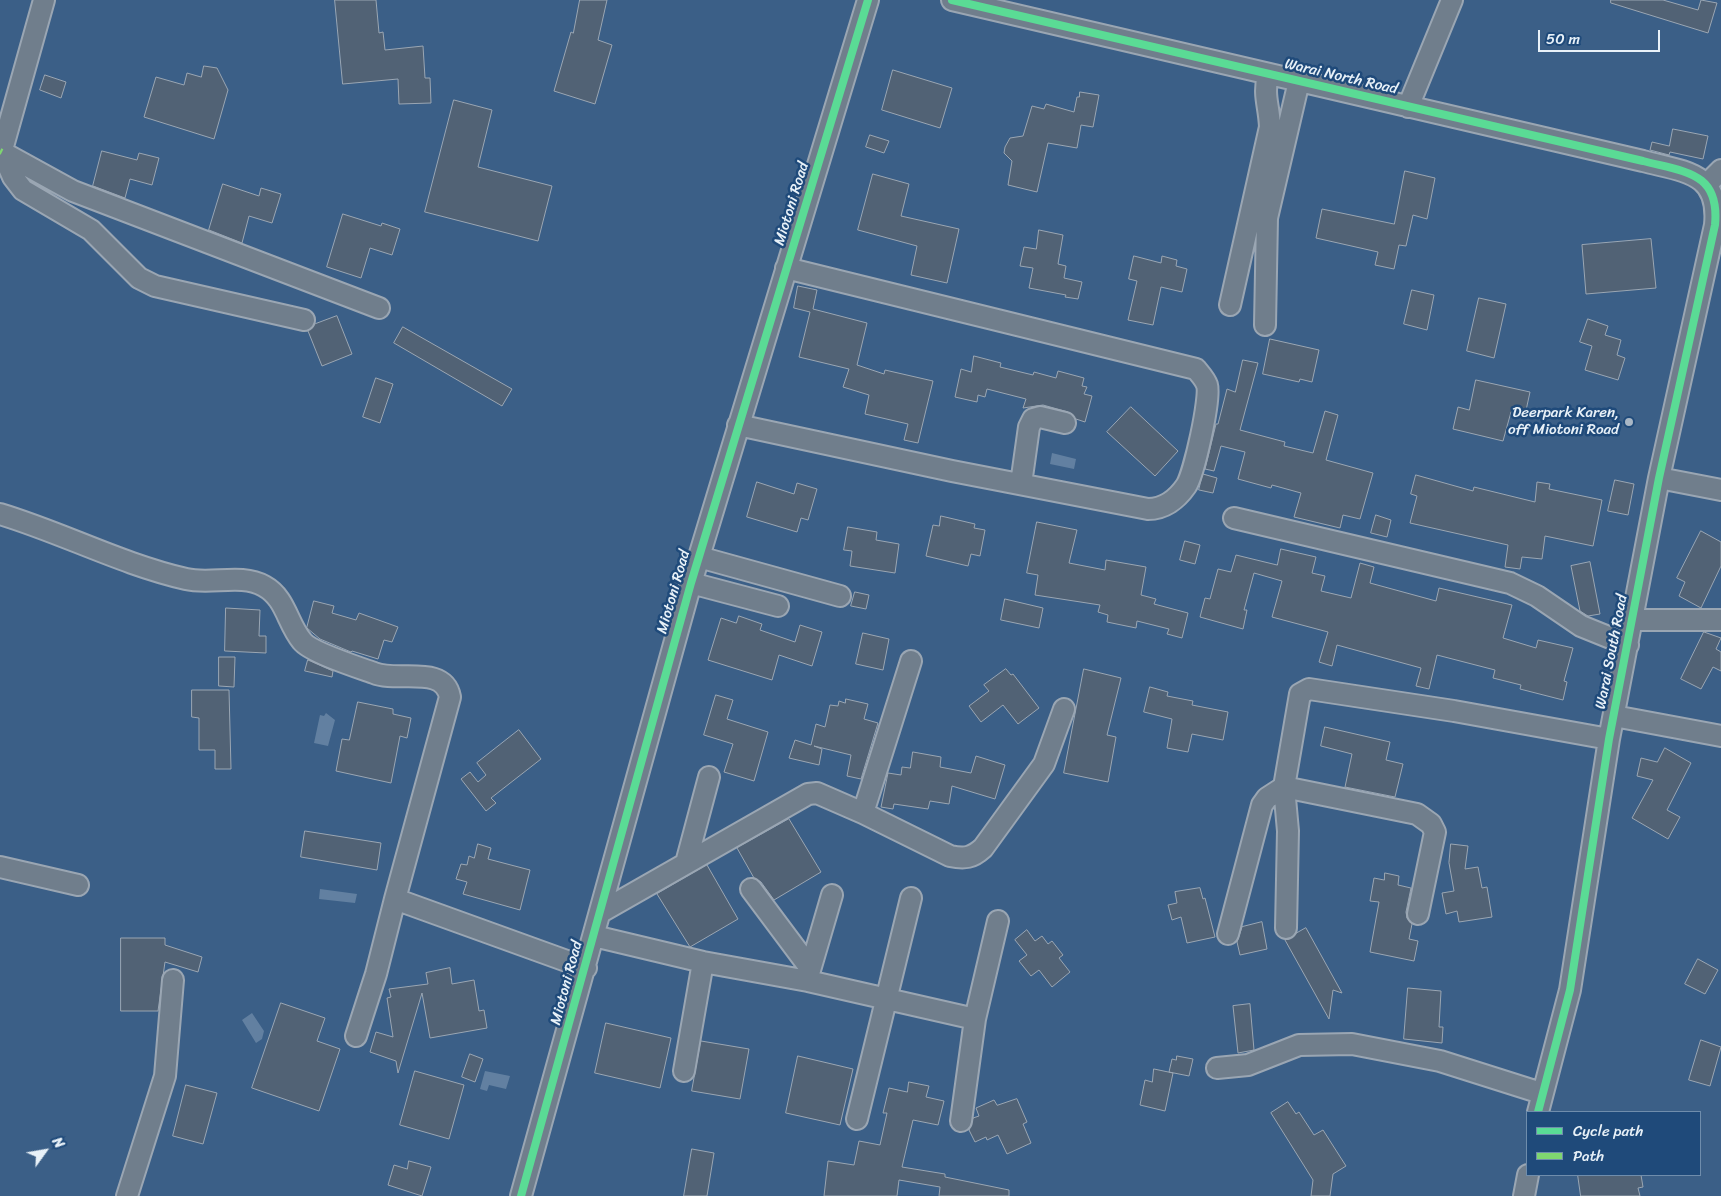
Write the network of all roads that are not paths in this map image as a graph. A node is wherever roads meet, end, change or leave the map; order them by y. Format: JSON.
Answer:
{"nodes":[{"id":1,"x":44,"y":0,"type":"edge"},
{"id":2,"x":868,"y":0,"type":"edge"},
{"id":3,"x":952,"y":0,"type":"edge"},
{"id":4,"x":1452,"y":0,"type":"edge"},
{"id":5,"x":1268,"y":74,"type":"junction"},
{"id":6,"x":1299,"y":81,"type":"junction"},
{"id":7,"x":1408,"y":106,"type":"junction"},
{"id":8,"x":1,"y":154,"type":"edge"},
{"id":9,"x":1714,"y":184,"type":"edge"},
{"id":10,"x":786,"y":268,"type":"junction"},
{"id":11,"x":1230,"y":305,"type":"dead end"},
{"id":12,"x":379,"y":308,"type":"dead end"},
{"id":13,"x":304,"y":320,"type":"dead end"},
{"id":14,"x":1265,"y":325,"type":"dead end"},
{"id":15,"x":1065,"y":424,"type":"dead end"},
{"id":16,"x":738,"y":425,"type":"junction"},
{"id":17,"x":1659,"y":478,"type":"junction"},
{"id":18,"x":1021,"y":484,"type":"junction"},
{"id":19,"x":1721,"y":490,"type":"edge"},
{"id":20,"x":0,"y":514,"type":"edge"},
{"id":21,"x":1234,"y":518,"type":"dead end"},
{"id":22,"x":698,"y":557,"type":"junction"},
{"id":23,"x":691,"y":583,"type":"junction"},
{"id":24,"x":840,"y":596,"type":"dead end"},
{"id":25,"x":778,"y":606,"type":"dead end"},
{"id":26,"x":1632,"y":620,"type":"junction"},
{"id":27,"x":1721,"y":620,"type":"edge"},
{"id":28,"x":1628,"y":645,"type":"junction"},
{"id":29,"x":911,"y":661,"type":"dead end"},
{"id":30,"x":1064,"y":709,"type":"dead end"},
{"id":31,"x":1614,"y":716,"type":"junction"},
{"id":32,"x":1721,"y":736,"type":"edge"},
{"id":33,"x":1609,"y":739,"type":"junction"},
{"id":34,"x":709,"y":777,"type":"dead end"},
{"id":35,"x":1284,"y":787,"type":"junction"},
{"id":36,"x":863,"y":813,"type":"junction"},
{"id":37,"x":686,"y":862,"type":"junction"},
{"id":38,"x":0,"y":867,"type":"edge"},
{"id":39,"x":78,"y":885,"type":"dead end"},
{"id":40,"x":750,"y":889,"type":"dead end"},
{"id":41,"x":832,"y":895,"type":"dead end"},
{"id":42,"x":911,"y":898,"type":"dead end"},
{"id":43,"x":395,"y":899,"type":"junction"},
{"id":44,"x":601,"y":912,"type":"junction"},
{"id":45,"x":1418,"y":914,"type":"dead end"},
{"id":46,"x":998,"y":921,"type":"dead end"},
{"id":47,"x":1286,"y":928,"type":"dead end"},
{"id":48,"x":1228,"y":934,"type":"dead end"},
{"id":49,"x":594,"y":936,"type":"junction"},
{"id":50,"x":703,"y":962,"type":"junction"},
{"id":51,"x":586,"y":968,"type":"junction"},
{"id":52,"x":809,"y":974,"type":"junction"},
{"id":53,"x":173,"y":980,"type":"dead end"},
{"id":54,"x":886,"y":999,"type":"junction"},
{"id":55,"x":976,"y":1019,"type":"junction"},
{"id":56,"x":356,"y":1036,"type":"dead end"},
{"id":57,"x":1217,"y":1068,"type":"dead end"},
{"id":58,"x":684,"y":1071,"type":"dead end"},
{"id":59,"x":1540,"y":1103,"type":"edge"},
{"id":60,"x":857,"y":1119,"type":"dead end"},
{"id":61,"x":961,"y":1120,"type":"dead end"},
{"id":62,"x":1528,"y":1176,"type":"edge"},
{"id":63,"x":127,"y":1196,"type":"edge"},
{"id":64,"x":521,"y":1196,"type":"edge"},
{"id":65,"x":1524,"y":1196,"type":"edge"}],
"edges":[{"from":1,"to":8,"type":"street"},
{"from":2,"to":10,"type":"street","name":"Miotoni Road"},
{"from":3,"to":5,"type":"street","name":"Warai North Road"},
{"from":4,"to":7,"type":"street"},
{"from":5,"to":6,"type":"street","name":"Warai North Road"},
{"from":5,"to":11,"type":"street"},
{"from":6,"to":7,"type":"street","name":"Warai North Road"},
{"from":6,"to":14,"type":"street"},
{"from":7,"to":9,"type":"street","name":"Warai North Road"},
{"from":8,"to":12,"type":"street"},
{"from":8,"to":13,"type":"street"},
{"from":9,"to":17,"type":"street","name":"Warai South Road"},
{"from":10,"to":16,"type":"street","name":"Miotoni Road"},
{"from":10,"to":18,"type":"street"},
{"from":15,"to":18,"type":"street"},
{"from":16,"to":18,"type":"street"},
{"from":16,"to":22,"type":"street","name":"Miotoni Road"},
{"from":17,"to":19,"type":"street"},
{"from":17,"to":26,"type":"street","name":"Warai South Road"},
{"from":20,"to":43,"type":"street"},
{"from":21,"to":28,"type":"street"},
{"from":22,"to":23,"type":"street","name":"Miotoni Road"},
{"from":22,"to":24,"type":"street"},
{"from":23,"to":25,"type":"street"},
{"from":23,"to":44,"type":"street","name":"Miotoni Road"},
{"from":26,"to":27,"type":"street"},
{"from":26,"to":28,"type":"street","name":"Warai South Road"},
{"from":28,"to":31,"type":"street","name":"Warai South Road"},
{"from":29,"to":36,"type":"street"},
{"from":30,"to":36,"type":"street"},
{"from":31,"to":32,"type":"street"},
{"from":31,"to":33,"type":"street","name":"Warai South Road"},
{"from":33,"to":35,"type":"street"},
{"from":33,"to":59,"type":"street","name":"Warai South Road"},
{"from":34,"to":37,"type":"street"},
{"from":35,"to":45,"type":"street"},
{"from":35,"to":47,"type":"street"},
{"from":35,"to":48,"type":"street"},
{"from":36,"to":37,"type":"street"},
{"from":37,"to":44,"type":"street"},
{"from":38,"to":39,"type":"street"},
{"from":40,"to":52,"type":"street"},
{"from":41,"to":52,"type":"street"},
{"from":42,"to":54,"type":"street"},
{"from":43,"to":51,"type":"street"},
{"from":43,"to":56,"type":"street"},
{"from":44,"to":49,"type":"street","name":"Miotoni Road"},
{"from":46,"to":55,"type":"street"},
{"from":49,"to":50,"type":"street"},
{"from":49,"to":51,"type":"street","name":"Miotoni Road"},
{"from":50,"to":52,"type":"street"},
{"from":50,"to":58,"type":"street"},
{"from":51,"to":64,"type":"street","name":"Miotoni Road"},
{"from":52,"to":54,"type":"street"},
{"from":53,"to":63,"type":"street"},
{"from":54,"to":55,"type":"street"},
{"from":54,"to":60,"type":"street"},
{"from":55,"to":61,"type":"street"},
{"from":57,"to":59,"type":"street"},
{"from":62,"to":65,"type":"street"}]}
